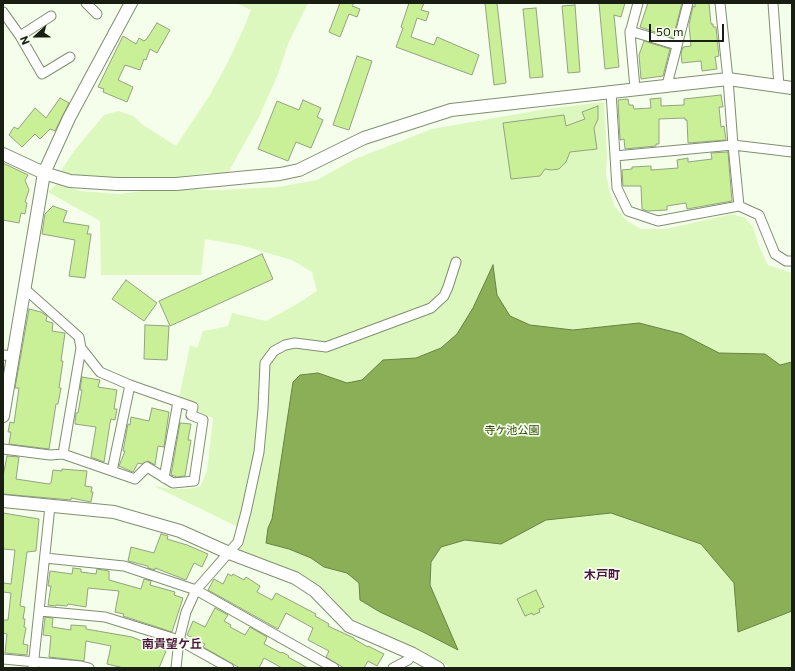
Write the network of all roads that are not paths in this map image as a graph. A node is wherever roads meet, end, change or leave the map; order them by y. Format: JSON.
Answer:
{"nodes":[{"id":1,"x":86,"y":3,"type":"edge"},
{"id":2,"x":131,"y":3,"type":"edge"},
{"id":3,"x":638,"y":3,"type":"edge"},
{"id":4,"x":688,"y":3,"type":"edge"},
{"id":5,"x":720,"y":3,"type":"edge"},
{"id":6,"x":772,"y":3,"type":"edge"},
{"id":7,"x":3,"y":12,"type":"edge"},
{"id":8,"x":97,"y":14,"type":"dead end"},
{"id":9,"x":51,"y":16,"type":"dead end"},
{"id":10,"x":630,"y":31,"type":"junction"},
{"id":11,"x":20,"y":36,"type":"junction"},
{"id":12,"x":678,"y":45,"type":"junction"},
{"id":13,"x":70,"y":57,"type":"dead end"},
{"id":14,"x":728,"y":78,"type":"junction"},
{"id":15,"x":667,"y":85,"type":"junction"},
{"id":16,"x":779,"y":86,"type":"junction"},
{"id":17,"x":635,"y":88,"type":"junction"},
{"id":18,"x":792,"y":88,"type":"edge"},
{"id":19,"x":611,"y":92,"type":"junction"},
{"id":20,"x":733,"y":145,"type":"junction"},
{"id":21,"x":792,"y":152,"type":"edge"},
{"id":22,"x":3,"y":154,"type":"edge"},
{"id":23,"x":615,"y":156,"type":"junction"},
{"id":24,"x":44,"y":173,"type":"junction"},
{"id":25,"x":739,"y":206,"type":"junction"},
{"id":26,"x":456,"y":262,"type":"dead end"},
{"id":27,"x":792,"y":262,"type":"edge"},
{"id":28,"x":25,"y":289,"type":"junction"},
{"id":29,"x":81,"y":348,"type":"junction"},
{"id":30,"x":8,"y":356,"type":"edge"},
{"id":31,"x":130,"y":385,"type":"junction"},
{"id":32,"x":178,"y":402,"type":"junction"},
{"id":33,"x":3,"y":416,"type":"edge"},
{"id":34,"x":3,"y":449,"type":"edge"},
{"id":35,"x":63,"y":454,"type":"junction"},
{"id":36,"x":112,"y":471,"type":"junction"},
{"id":37,"x":164,"y":478,"type":"junction"},
{"id":38,"x":3,"y":501,"type":"edge"},
{"id":39,"x":50,"y":506,"type":"junction"},
{"id":40,"x":229,"y":553,"type":"junction"},
{"id":41,"x":45,"y":558,"type":"junction"},
{"id":42,"x":196,"y":590,"type":"junction"},
{"id":43,"x":40,"y":611,"type":"junction"},
{"id":44,"x":179,"y":640,"type":"junction"},
{"id":45,"x":413,"y":654,"type":"junction"},
{"id":46,"x":3,"y":659,"type":"edge"},
{"id":47,"x":33,"y":665,"type":"edge"},
{"id":48,"x":89,"y":668,"type":"edge"},
{"id":49,"x":176,"y":668,"type":"edge"},
{"id":50,"x":229,"y":668,"type":"edge"},
{"id":51,"x":334,"y":668,"type":"edge"},
{"id":52,"x":394,"y":668,"type":"edge"},
{"id":53,"x":438,"y":668,"type":"edge"}],
"edges":[{"from":1,"to":8,"type":"street"},
{"from":2,"to":24,"type":"street"},
{"from":3,"to":10,"type":"street"},
{"from":4,"to":12,"type":"street"},
{"from":5,"to":14,"type":"street"},
{"from":6,"to":16,"type":"street"},
{"from":7,"to":11,"type":"street"},
{"from":9,"to":11,"type":"street"},
{"from":10,"to":12,"type":"street"},
{"from":10,"to":17,"type":"street"},
{"from":11,"to":13,"type":"street"},
{"from":12,"to":15,"type":"street"},
{"from":14,"to":15,"type":"street"},
{"from":14,"to":16,"type":"street"},
{"from":14,"to":20,"type":"street"},
{"from":15,"to":17,"type":"street"},
{"from":16,"to":18,"type":"street"},
{"from":17,"to":19,"type":"street"},
{"from":19,"to":23,"type":"street"},
{"from":19,"to":24,"type":"street"},
{"from":20,"to":21,"type":"street"},
{"from":20,"to":23,"type":"street"},
{"from":20,"to":25,"type":"street"},
{"from":22,"to":24,"type":"street"},
{"from":23,"to":25,"type":"street"},
{"from":24,"to":28,"type":"street"},
{"from":25,"to":27,"type":"street"},
{"from":26,"to":40,"type":"street"},
{"from":28,"to":29,"type":"street"},
{"from":28,"to":30,"type":"street"},
{"from":29,"to":31,"type":"street"},
{"from":29,"to":35,"type":"street"},
{"from":30,"to":33,"type":"street"},
{"from":31,"to":32,"type":"street"},
{"from":31,"to":36,"type":"street"},
{"from":32,"to":37,"type":"street"},
{"from":32,"to":37,"type":"street"},
{"from":34,"to":35,"type":"street"},
{"from":35,"to":36,"type":"street"},
{"from":36,"to":37,"type":"street"},
{"from":38,"to":39,"type":"street"},
{"from":39,"to":40,"type":"street"},
{"from":39,"to":41,"type":"street"},
{"from":40,"to":42,"type":"street"},
{"from":40,"to":45,"type":"street"},
{"from":41,"to":42,"type":"street"},
{"from":41,"to":43,"type":"street"},
{"from":42,"to":44,"type":"street"},
{"from":42,"to":51,"type":"street"},
{"from":43,"to":44,"type":"street"},
{"from":43,"to":47,"type":"street"},
{"from":44,"to":49,"type":"street"},
{"from":44,"to":50,"type":"street"},
{"from":45,"to":52,"type":"street"},
{"from":45,"to":53,"type":"street"},
{"from":46,"to":47,"type":"street"},
{"from":47,"to":48,"type":"street"}]}
